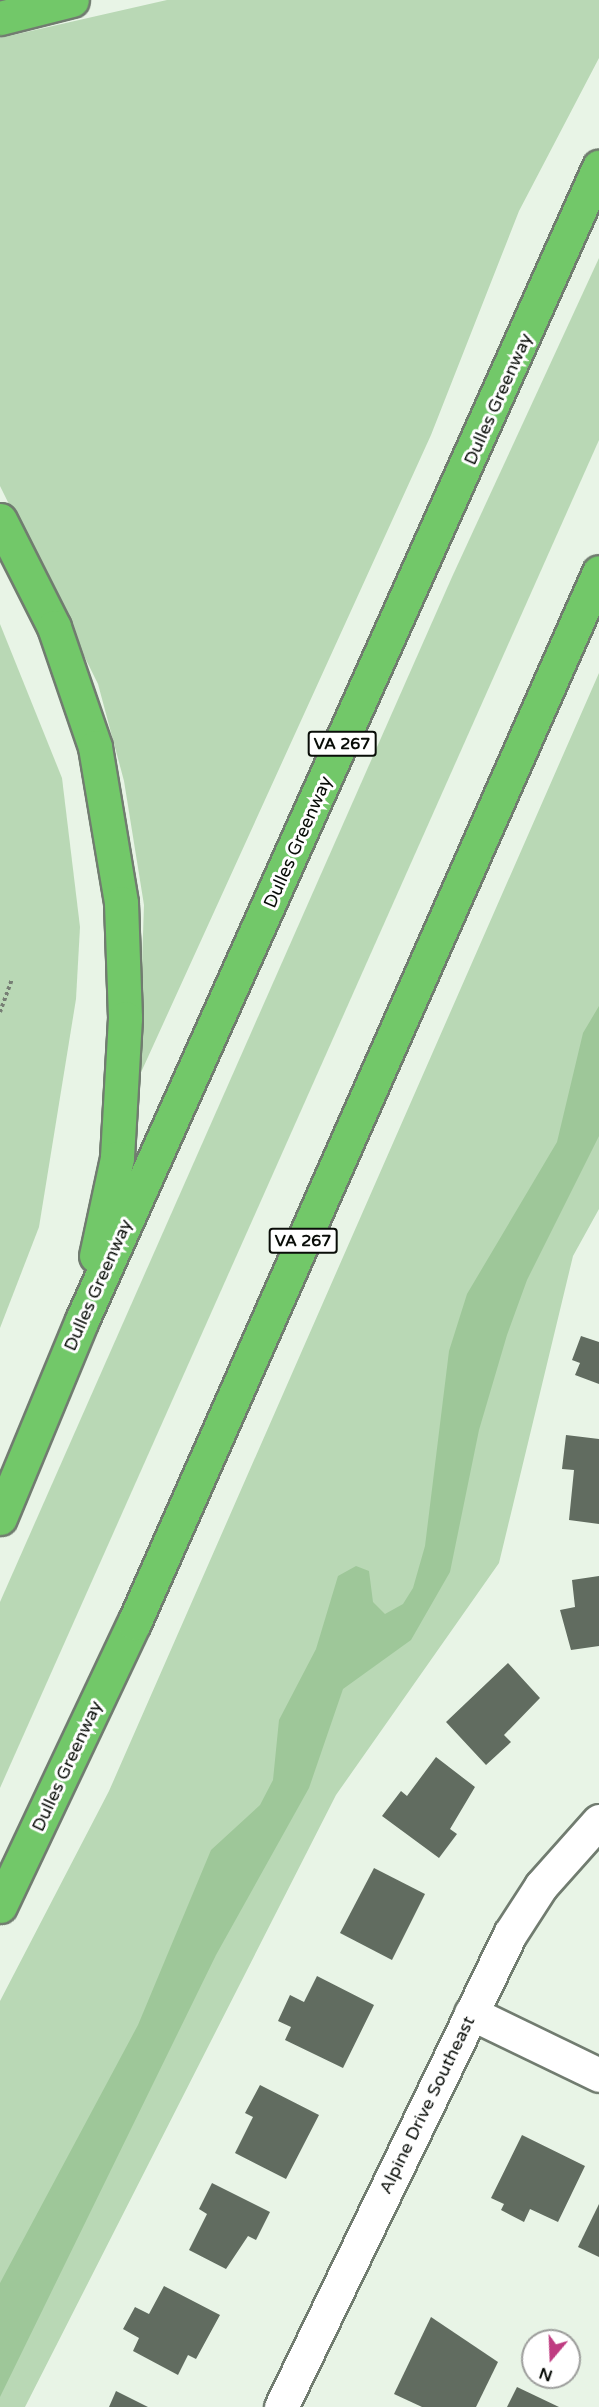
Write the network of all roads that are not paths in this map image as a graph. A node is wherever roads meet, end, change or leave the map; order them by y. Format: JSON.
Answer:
{"nodes":[{"id":1,"x":72,"y":0,"type":"edge"},
{"id":2,"x":0,"y":18,"type":"edge"},
{"id":3,"x":599,"y":167,"type":"edge"},
{"id":4,"x":0,"y":520,"type":"edge"},
{"id":5,"x":599,"y":572,"type":"edge"},
{"id":6,"x":82,"y":1320,"type":"junction"},
{"id":7,"x":0,"y":1518,"type":"edge"},
{"id":8,"x":599,"y":1821,"type":"edge"},
{"id":9,"x":0,"y":1906,"type":"edge"},
{"id":10,"x":471,"y":2013,"type":"junction"},
{"id":11,"x":599,"y":2075,"type":"edge"},
{"id":12,"x":281,"y":2407,"type":"edge"}],
"edges":[{"from":1,"to":2,"type":"highway"},
{"from":3,"to":6,"type":"highway","name":"Dulles Greenway","number":"VA 267"},
{"from":4,"to":6,"type":"highway"},
{"from":5,"to":9,"type":"highway","name":"Dulles Greenway","number":"VA 267"},
{"from":6,"to":7,"type":"highway","name":"Dulles Greenway","number":"VA 267"},
{"from":8,"to":10,"type":"street","name":"Alpine Drive Southeast"},
{"from":10,"to":11,"type":"street"},
{"from":10,"to":12,"type":"street","name":"Alpine Drive Southeast"}]}
